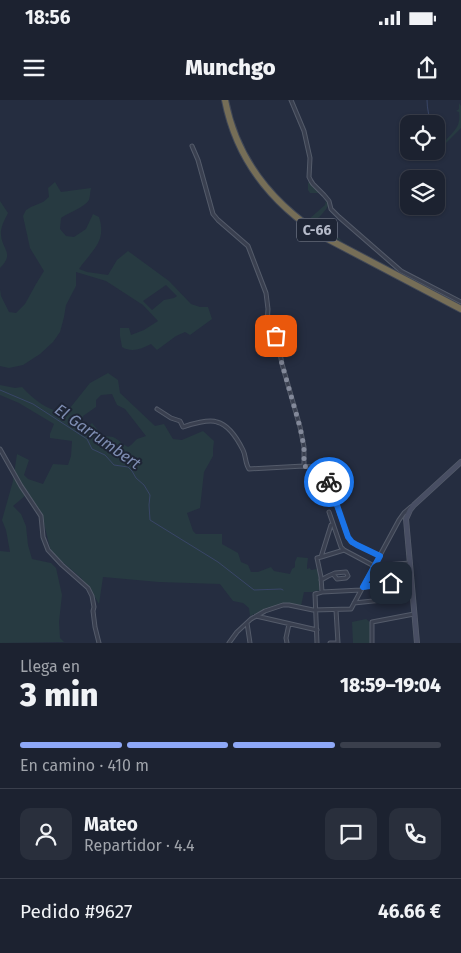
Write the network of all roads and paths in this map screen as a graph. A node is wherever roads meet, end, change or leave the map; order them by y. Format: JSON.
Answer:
{"nodes":[{"id":1,"x":226,"y":100,"type":"edge"},
{"id":2,"x":291,"y":100,"type":"edge"},
{"id":3,"x":192,"y":146,"type":"dead end"},
{"id":4,"x":461,"y":302,"type":"edge"},
{"id":5,"x":461,"y":308,"type":"edge"},
{"id":6,"x":156,"y":409,"type":"dead end"},
{"id":7,"x":0,"y":449,"type":"edge"},
{"id":8,"x":461,"y":462,"type":"edge"},
{"id":9,"x":304,"y":466,"type":"junction"},
{"id":10,"x":329,"y":512,"type":"dead end"},
{"id":11,"x":406,"y":517,"type":"junction"},
{"id":12,"x":333,"y":524,"type":"junction"},
{"id":13,"x":344,"y":550,"type":"junction"},
{"id":14,"x":380,"y":556,"type":"junction"},
{"id":15,"x":319,"y":558,"type":"junction"},
{"id":16,"x":410,"y":563,"type":"junction"},
{"id":17,"x":374,"y":566,"type":"junction"},
{"id":18,"x":333,"y":574,"type":"dead end"},
{"id":19,"x":321,"y":580,"type":"junction"},
{"id":20,"x":362,"y":588,"type":"junction"},
{"id":21,"x":322,"y":592,"type":"junction"},
{"id":22,"x":354,"y":603,"type":"junction"},
{"id":23,"x":316,"y":610,"type":"junction"},
{"id":24,"x":336,"y":610,"type":"junction"},
{"id":25,"x":414,"y":614,"type":"junction"},
{"id":26,"x":256,"y":616,"type":"junction"},
{"id":27,"x":247,"y":623,"type":"junction"},
{"id":28,"x":289,"y":624,"type":"junction"},
{"id":29,"x":316,"y":630,"type":"junction"},
{"id":30,"x":99,"y":643,"type":"edge"},
{"id":31,"x":229,"y":643,"type":"edge"},
{"id":32,"x":250,"y":643,"type":"edge"},
{"id":33,"x":287,"y":643,"type":"edge"},
{"id":34,"x":317,"y":643,"type":"edge"},
{"id":35,"x":330,"y":643,"type":"edge"},
{"id":36,"x":338,"y":643,"type":"edge"},
{"id":37,"x":372,"y":643,"type":"edge"},
{"id":38,"x":417,"y":643,"type":"edge"}],
"edges":[{"from":1,"to":5,"type":"highway","number":"C-66"},
{"from":1,"to":5,"type":"highway","number":"C-66"},
{"from":2,"to":4,"type":"street"},
{"from":3,"to":9,"type":"street"},
{"from":6,"to":9,"type":"street"},
{"from":7,"to":30,"type":"street"},
{"from":8,"to":11,"type":"main road"},
{"from":9,"to":14,"type":"street"},
{"from":10,"to":12,"type":"street"},
{"from":11,"to":14,"type":"street"},
{"from":11,"to":16,"type":"main road"},
{"from":12,"to":13,"type":"street"},
{"from":12,"to":15,"type":"street"},
{"from":13,"to":15,"type":"street"},
{"from":13,"to":17,"type":"street"},
{"from":14,"to":17,"type":"street"},
{"from":15,"to":19,"type":"street"},
{"from":16,"to":17,"type":"street"},
{"from":16,"to":25,"type":"main road"},
{"from":17,"to":20,"type":"street"},
{"from":18,"to":19,"type":"street"},
{"from":19,"to":21,"type":"street"},
{"from":20,"to":21,"type":"street"},
{"from":20,"to":22,"type":"street"},
{"from":20,"to":22,"type":"street"},
{"from":21,"to":23,"type":"street"},
{"from":22,"to":24,"type":"street"},
{"from":23,"to":24,"type":"street"},
{"from":23,"to":26,"type":"street"},
{"from":23,"to":29,"type":"street"},
{"from":24,"to":36,"type":"street"},
{"from":25,"to":37,"type":"street"},
{"from":25,"to":38,"type":"main road"},
{"from":26,"to":27,"type":"street"},
{"from":26,"to":28,"type":"street"},
{"from":27,"to":31,"type":"street"},
{"from":27,"to":32,"type":"street"},
{"from":28,"to":29,"type":"street"},
{"from":28,"to":33,"type":"street"},
{"from":29,"to":34,"type":"street"},
{"from":35,"to":36,"type":"street"}]}
